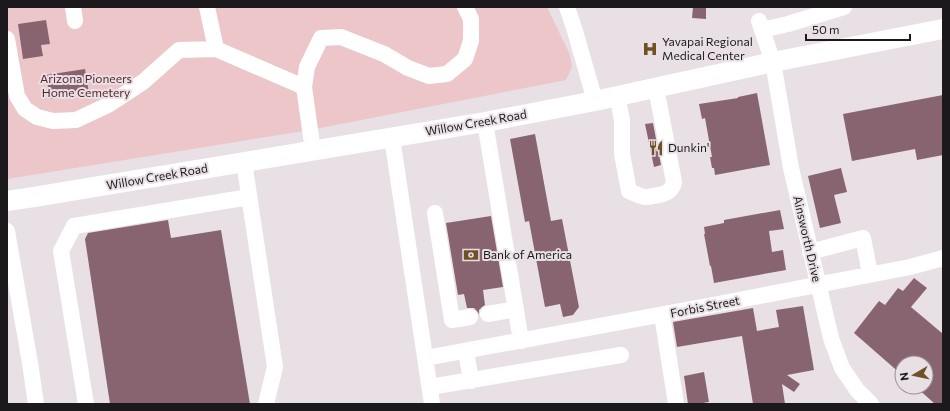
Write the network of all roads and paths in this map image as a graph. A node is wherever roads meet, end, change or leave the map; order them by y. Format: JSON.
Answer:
{"nodes":[{"id":1,"x":208,"y":7,"type":"edge"},
{"id":2,"x":465,"y":7,"type":"edge"},
{"id":3,"x":567,"y":7,"type":"edge"},
{"id":4,"x":844,"y":7,"type":"edge"},
{"id":5,"x":943,"y":29,"type":"edge"},
{"id":6,"x":7,"y":39,"type":"edge"},
{"id":7,"x":216,"y":49,"type":"junction"},
{"id":8,"x":773,"y":62,"type":"junction"},
{"id":9,"x":304,"y":87,"type":"junction"},
{"id":10,"x":656,"y":88,"type":"junction"},
{"id":11,"x":617,"y":96,"type":"junction"},
{"id":12,"x":595,"y":101,"type":"junction"},
{"id":13,"x":485,"y":122,"type":"junction"},
{"id":14,"x":392,"y":138,"type":"junction"},
{"id":15,"x":313,"y":151,"type":"junction"},
{"id":16,"x":244,"y":162,"type":"junction"},
{"id":17,"x":249,"y":197,"type":"junction"},
{"id":18,"x":7,"y":201,"type":"edge"},
{"id":19,"x":435,"y":213,"type":"dead end"},
{"id":20,"x":7,"y":231,"type":"edge"},
{"id":21,"x":810,"y":252,"type":"junction"},
{"id":22,"x":943,"y":258,"type":"edge"},
{"id":23,"x":870,"y":274,"type":"junction"},
{"id":24,"x":818,"y":285,"type":"junction"},
{"id":25,"x":516,"y":309,"type":"junction"},
{"id":26,"x":488,"y":314,"type":"dead end"},
{"id":27,"x":662,"y":315,"type":"junction"},
{"id":28,"x":470,"y":317,"type":"dead end"},
{"id":29,"x":522,"y":341,"type":"junction"},
{"id":30,"x":466,"y":351,"type":"junction"},
{"id":31,"x":621,"y":355,"type":"dead end"},
{"id":32,"x":426,"y":358,"type":"junction"},
{"id":33,"x":471,"y":381,"type":"junction"},
{"id":34,"x":430,"y":387,"type":"junction"},
{"id":35,"x":36,"y":404,"type":"edge"},
{"id":36,"x":86,"y":404,"type":"edge"},
{"id":37,"x":266,"y":404,"type":"edge"},
{"id":38,"x":432,"y":404,"type":"edge"},
{"id":39,"x":676,"y":404,"type":"edge"},
{"id":40,"x":871,"y":404,"type":"edge"}],
"edges":[{"from":1,"to":7,"type":"street"},
{"from":2,"to":9,"type":"street"},
{"from":3,"to":12,"type":"street"},
{"from":4,"to":8,"type":"street","name":"Ainsworth Drive"},
{"from":5,"to":8,"type":"main road","name":"Willow Creek Road"},
{"from":6,"to":7,"type":"street"},
{"from":7,"to":9,"type":"street"},
{"from":8,"to":10,"type":"main road","name":"Willow Creek Road"},
{"from":8,"to":21,"type":"street","name":"Ainsworth Drive"},
{"from":9,"to":15,"type":"street"},
{"from":10,"to":11,"type":"main road","name":"Willow Creek Road"},
{"from":10,"to":11,"type":"street"},
{"from":11,"to":12,"type":"main road","name":"Willow Creek Road"},
{"from":12,"to":13,"type":"main road","name":"Willow Creek Road"},
{"from":13,"to":14,"type":"main road","name":"Willow Creek Road"},
{"from":13,"to":25,"type":"street"},
{"from":14,"to":15,"type":"main road","name":"Willow Creek Road"},
{"from":14,"to":32,"type":"street"},
{"from":15,"to":16,"type":"main road","name":"Willow Creek Road"},
{"from":16,"to":17,"type":"street"},
{"from":16,"to":18,"type":"main road","name":"Willow Creek Road"},
{"from":17,"to":36,"type":"street"},
{"from":17,"to":37,"type":"street"},
{"from":19,"to":28,"type":"street"},
{"from":20,"to":35,"type":"street"},
{"from":21,"to":23,"type":"street"},
{"from":21,"to":24,"type":"street","name":"Ainsworth Drive"},
{"from":22,"to":23,"type":"street","name":"Forbis Street"},
{"from":23,"to":24,"type":"street","name":"Forbis Street"},
{"from":24,"to":27,"type":"street","name":"Forbis Street"},
{"from":24,"to":40,"type":"street","name":"Ainsworth Drive"},
{"from":25,"to":26,"type":"street"},
{"from":25,"to":29,"type":"street"},
{"from":27,"to":29,"type":"street","name":"Forbis Street"},
{"from":27,"to":39,"type":"street"},
{"from":29,"to":30,"type":"street","name":"Forbis Street"},
{"from":30,"to":32,"type":"street","name":"Forbis Street"},
{"from":30,"to":33,"type":"street"},
{"from":31,"to":33,"type":"street"},
{"from":32,"to":34,"type":"street"},
{"from":33,"to":34,"type":"street"},
{"from":34,"to":38,"type":"street"}]}
